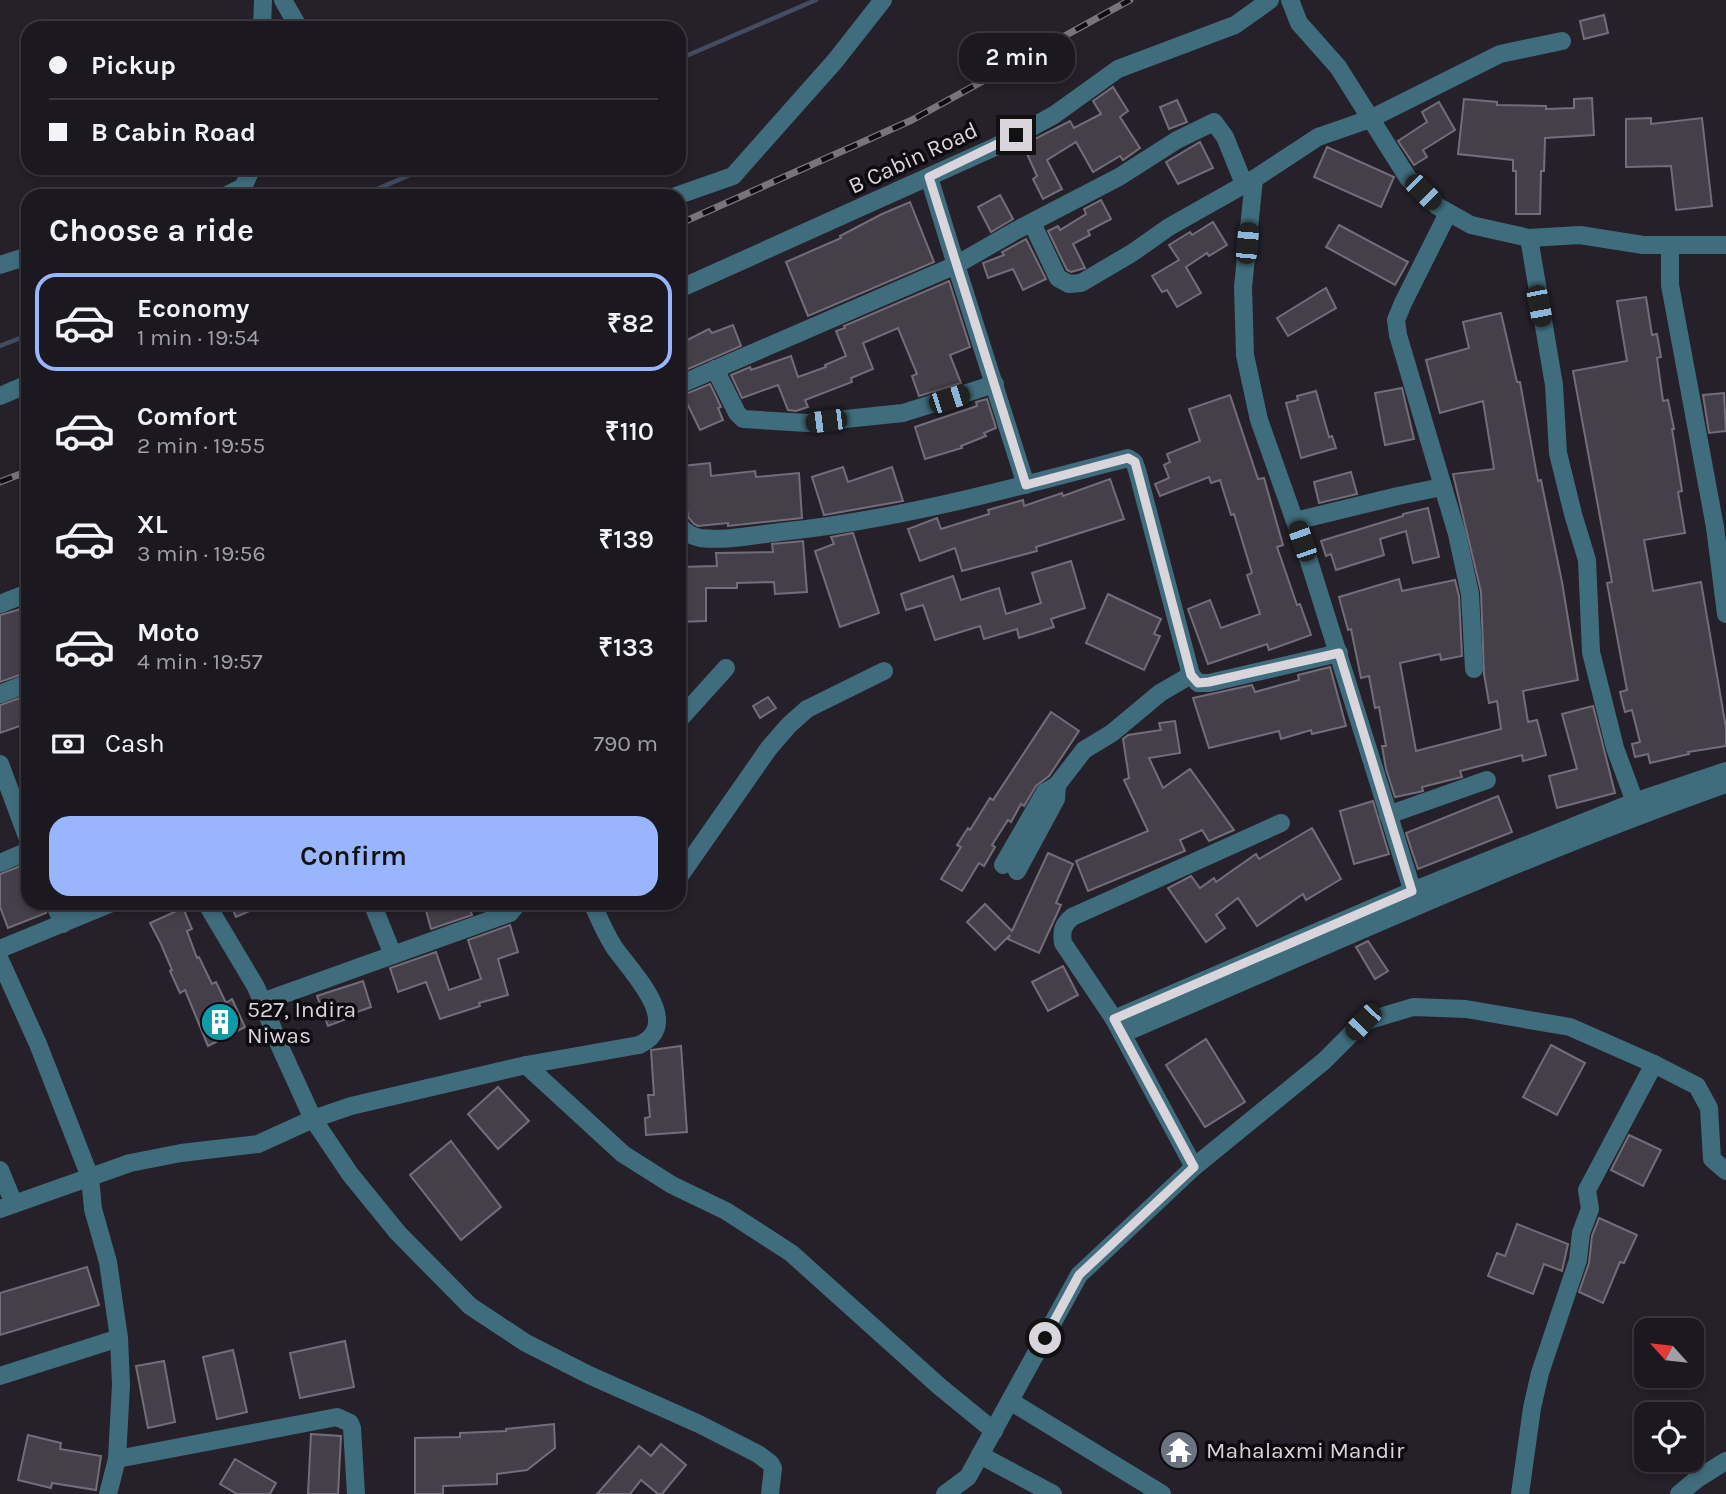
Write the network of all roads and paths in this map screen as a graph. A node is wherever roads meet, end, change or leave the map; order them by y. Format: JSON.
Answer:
{"nodes":[{"id":1,"x":263,"y":0,"type":"edge"},
{"id":2,"x":283,"y":0,"type":"edge"},
{"id":3,"x":883,"y":0,"type":"edge"},
{"id":4,"x":1270,"y":0,"type":"edge"},
{"id":5,"x":1290,"y":0,"type":"edge"},
{"id":6,"x":262,"y":21,"type":"edge"},
{"id":7,"x":295,"y":21,"type":"edge"},
{"id":8,"x":1562,"y":41,"type":"dead end"},
{"id":9,"x":1370,"y":119,"type":"junction"},
{"id":10,"x":249,"y":175,"type":"edge"},
{"id":11,"x":929,"y":177,"type":"junction"},
{"id":12,"x":1249,"y":181,"type":"junction"},
{"id":13,"x":239,"y":189,"type":"edge"},
{"id":14,"x":686,"y":192,"type":"edge"},
{"id":15,"x":1448,"y":213,"type":"junction"},
{"id":16,"x":1032,"y":223,"type":"junction"},
{"id":17,"x":1529,"y":238,"type":"junction"},
{"id":18,"x":1670,"y":245,"type":"junction"},
{"id":19,"x":1726,"y":245,"type":"edge"},
{"id":20,"x":21,"y":258,"type":"edge"},
{"id":21,"x":0,"y":265,"type":"edge"},
{"id":22,"x":956,"y":265,"type":"junction"},
{"id":23,"x":686,"y":286,"type":"edge"},
{"id":24,"x":715,"y":369,"type":"junction"},
{"id":25,"x":686,"y":382,"type":"edge"},
{"id":26,"x":995,"y":384,"type":"junction"},
{"id":27,"x":21,"y":387,"type":"edge"},
{"id":28,"x":0,"y":396,"type":"edge"},
{"id":29,"x":1026,"y":485,"type":"junction"},
{"id":30,"x":1442,"y":488,"type":"junction"},
{"id":31,"x":1295,"y":521,"type":"junction"},
{"id":32,"x":686,"y":536,"type":"edge"},
{"id":33,"x":21,"y":596,"type":"edge"},
{"id":34,"x":0,"y":604,"type":"edge"},
{"id":35,"x":1726,"y":614,"type":"edge"},
{"id":36,"x":1339,"y":653,"type":"junction"},
{"id":37,"x":726,"y":668,"type":"dead end"},
{"id":38,"x":1474,"y":669,"type":"dead end"},
{"id":39,"x":884,"y":671,"type":"dead end"},
{"id":40,"x":1191,"y":675,"type":"junction"},
{"id":41,"x":21,"y":686,"type":"edge"},
{"id":42,"x":0,"y":694,"type":"edge"},
{"id":43,"x":686,"y":712,"type":"edge"},
{"id":44,"x":1726,"y":771,"type":"edge"},
{"id":45,"x":2,"y":776,"type":"edge"},
{"id":46,"x":1486,"y":780,"type":"dead end"},
{"id":47,"x":1726,"y":784,"type":"edge"},
{"id":48,"x":1637,"y":808,"type":"junction"},
{"id":49,"x":1388,"y":815,"type":"junction"},
{"id":50,"x":21,"y":822,"type":"edge"},
{"id":51,"x":1281,"y":823,"type":"dead end"},
{"id":52,"x":21,"y":854,"type":"edge"},
{"id":53,"x":0,"y":863,"type":"edge"},
{"id":54,"x":686,"y":867,"type":"edge"},
{"id":55,"x":1010,"y":868,"type":"dead end"},
{"id":56,"x":1414,"y":898,"type":"junction"},
{"id":57,"x":57,"y":910,"type":"edge"},
{"id":58,"x":96,"y":910,"type":"edge"},
{"id":59,"x":210,"y":910,"type":"edge"},
{"id":60,"x":375,"y":910,"type":"edge"},
{"id":61,"x":514,"y":910,"type":"edge"},
{"id":62,"x":595,"y":910,"type":"edge"},
{"id":63,"x":63,"y":924,"type":"junction"},
{"id":64,"x":0,"y":948,"type":"edge"},
{"id":65,"x":393,"y":955,"type":"junction"},
{"id":66,"x":0,"y":960,"type":"edge"},
{"id":67,"x":262,"y":1002,"type":"junction"},
{"id":68,"x":1118,"y":1027,"type":"junction"},
{"id":69,"x":1654,"y":1063,"type":"junction"},
{"id":70,"x":526,"y":1065,"type":"junction"},
{"id":71,"x":313,"y":1119,"type":"junction"},
{"id":72,"x":1194,"y":1167,"type":"junction"},
{"id":73,"x":0,"y":1170,"type":"edge"},
{"id":74,"x":1726,"y":1171,"type":"edge"},
{"id":75,"x":90,"y":1177,"type":"junction"},
{"id":76,"x":7,"y":1207,"type":"edge"},
{"id":77,"x":119,"y":1338,"type":"junction"},
{"id":78,"x":0,"y":1376,"type":"edge"},
{"id":79,"x":1010,"y":1401,"type":"junction"},
{"id":80,"x":994,"y":1431,"type":"junction"},
{"id":81,"x":981,"y":1455,"type":"junction"},
{"id":82,"x":117,"y":1459,"type":"junction"},
{"id":83,"x":1726,"y":1461,"type":"edge"},
{"id":84,"x":108,"y":1494,"type":"edge"},
{"id":85,"x":356,"y":1494,"type":"edge"},
{"id":86,"x":770,"y":1494,"type":"edge"},
{"id":87,"x":945,"y":1494,"type":"edge"},
{"id":88,"x":1053,"y":1494,"type":"edge"},
{"id":89,"x":1162,"y":1494,"type":"edge"},
{"id":90,"x":1520,"y":1494,"type":"edge"},
{"id":91,"x":1679,"y":1494,"type":"edge"}],
"edges":[{"from":1,"to":6,"type":"street"},
{"from":2,"to":7,"type":"street"},
{"from":3,"to":14,"type":"street"},
{"from":4,"to":11,"type":"street","name":"B Cabin Road"},
{"from":5,"to":9,"type":"street"},
{"from":8,"to":9,"type":"street"},
{"from":9,"to":12,"type":"street"},
{"from":9,"to":15,"type":"street"},
{"from":10,"to":13,"type":"street"},
{"from":11,"to":22,"type":"street"},
{"from":11,"to":23,"type":"street","name":"B Cabin Road"},
{"from":12,"to":16,"type":"street"},
{"from":12,"to":16,"type":"street"},
{"from":12,"to":31,"type":"street"},
{"from":15,"to":17,"type":"street"},
{"from":15,"to":30,"type":"street"},
{"from":16,"to":22,"type":"street"},
{"from":17,"to":18,"type":"street"},
{"from":17,"to":48,"type":"street"},
{"from":18,"to":19,"type":"street"},
{"from":18,"to":35,"type":"street"},
{"from":20,"to":21,"type":"street"},
{"from":22,"to":24,"type":"street"},
{"from":22,"to":26,"type":"street"},
{"from":24,"to":25,"type":"street"},
{"from":24,"to":26,"type":"street"},
{"from":26,"to":29,"type":"street"},
{"from":27,"to":28,"type":"street"},
{"from":29,"to":32,"type":"street"},
{"from":29,"to":40,"type":"street"},
{"from":30,"to":31,"type":"street"},
{"from":30,"to":38,"type":"street"},
{"from":31,"to":36,"type":"street"},
{"from":33,"to":34,"type":"street"},
{"from":36,"to":40,"type":"street"},
{"from":36,"to":49,"type":"street"},
{"from":37,"to":43,"type":"street"},
{"from":39,"to":54,"type":"street"},
{"from":40,"to":55,"type":"street"},
{"from":41,"to":42,"type":"street"},
{"from":44,"to":48,"type":"street"},
{"from":45,"to":50,"type":"street"},
{"from":46,"to":49,"type":"street"},
{"from":47,"to":48,"type":"street"},
{"from":48,"to":56,"type":"street"},
{"from":49,"to":56,"type":"street"},
{"from":51,"to":68,"type":"street"},
{"from":52,"to":53,"type":"street"},
{"from":56,"to":68,"type":"street"},
{"from":57,"to":63,"type":"street"},
{"from":58,"to":63,"type":"street"},
{"from":59,"to":67,"type":"street"},
{"from":60,"to":65,"type":"street"},
{"from":61,"to":65,"type":"street"},
{"from":62,"to":70,"type":"street"},
{"from":63,"to":64,"type":"street"},
{"from":65,"to":67,"type":"street"},
{"from":66,"to":75,"type":"street"},
{"from":67,"to":71,"type":"street"},
{"from":68,"to":72,"type":"street"},
{"from":69,"to":72,"type":"street"},
{"from":69,"to":74,"type":"street"},
{"from":69,"to":90,"type":"street"},
{"from":70,"to":71,"type":"street"},
{"from":70,"to":80,"type":"street"},
{"from":71,"to":75,"type":"street"},
{"from":71,"to":86,"type":"street"},
{"from":72,"to":79,"type":"street"},
{"from":73,"to":76,"type":"street"},
{"from":75,"to":76,"type":"street"},
{"from":75,"to":77,"type":"street"},
{"from":77,"to":78,"type":"street"},
{"from":77,"to":82,"type":"street"},
{"from":79,"to":80,"type":"street"},
{"from":79,"to":89,"type":"street"},
{"from":80,"to":81,"type":"street"},
{"from":81,"to":87,"type":"street"},
{"from":81,"to":88,"type":"street"},
{"from":82,"to":84,"type":"street"},
{"from":82,"to":85,"type":"street"},
{"from":83,"to":91,"type":"street"}]}
